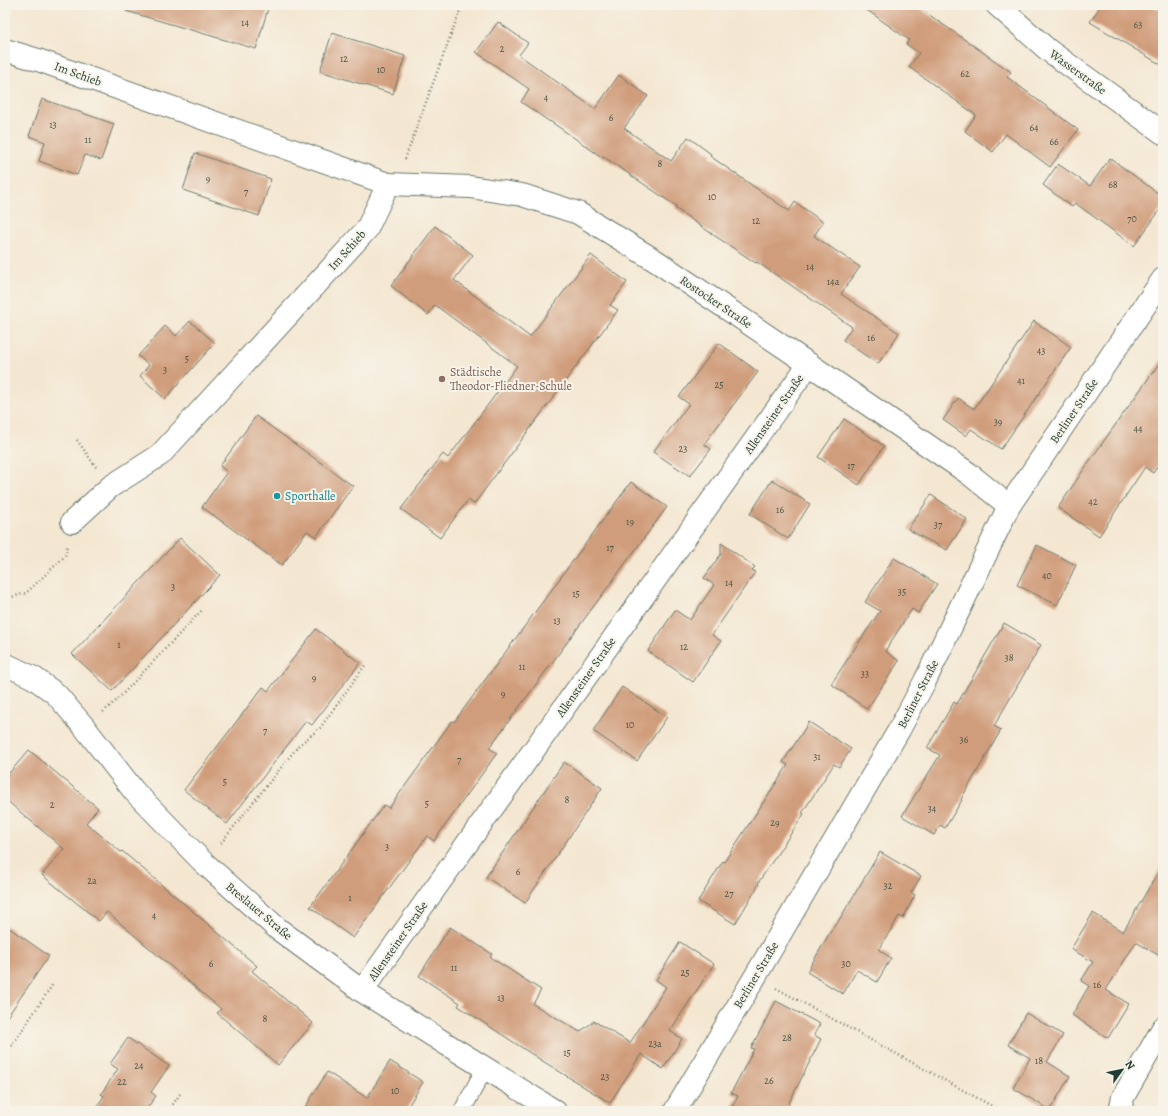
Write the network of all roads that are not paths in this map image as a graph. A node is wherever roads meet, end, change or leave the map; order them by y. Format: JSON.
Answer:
{"nodes":[{"id":1,"x":998,"y":5,"type":"edge"},
{"id":2,"x":5,"y":50,"type":"edge"},
{"id":3,"x":1163,"y":134,"type":"edge"},
{"id":4,"x":394,"y":185,"type":"junction"},
{"id":5,"x":1163,"y":279,"type":"edge"},
{"id":6,"x":809,"y":364,"type":"junction"},
{"id":7,"x":1009,"y":506,"type":"junction"},
{"id":8,"x":72,"y":522,"type":"road end"},
{"id":9,"x":5,"y":664,"type":"edge"},
{"id":10,"x":362,"y":991,"type":"junction"},
{"id":11,"x":1163,"y":1028,"type":"edge"},
{"id":12,"x":485,"y":1068,"type":"junction"},
{"id":13,"x":462,"y":1111,"type":"edge"},
{"id":14,"x":555,"y":1111,"type":"edge"},
{"id":15,"x":675,"y":1111,"type":"edge"},
{"id":16,"x":1120,"y":1111,"type":"edge"}],
"edges":[{"from":1,"to":3,"type":"street","name":"Wasserstraße"},
{"from":2,"to":4,"type":"street","name":"Im Schieb"},
{"from":4,"to":6,"type":"street","name":"Rostocker Straße"},
{"from":4,"to":8,"type":"street","name":"Im Schieb"},
{"from":5,"to":7,"type":"street","name":"Berliner Straße"},
{"from":6,"to":7,"type":"street","name":"Rostocker Straße"},
{"from":6,"to":10,"type":"street","name":"Allensteiner Straße"},
{"from":7,"to":15,"type":"street","name":"Berliner Straße"},
{"from":9,"to":10,"type":"street","name":"Breslauer Straße"},
{"from":10,"to":12,"type":"street","name":"Breslauer Straße"},
{"from":11,"to":16,"type":"street"},
{"from":12,"to":13,"type":"lane"},
{"from":12,"to":14,"type":"street","name":"Breslauer Straße"}]}
